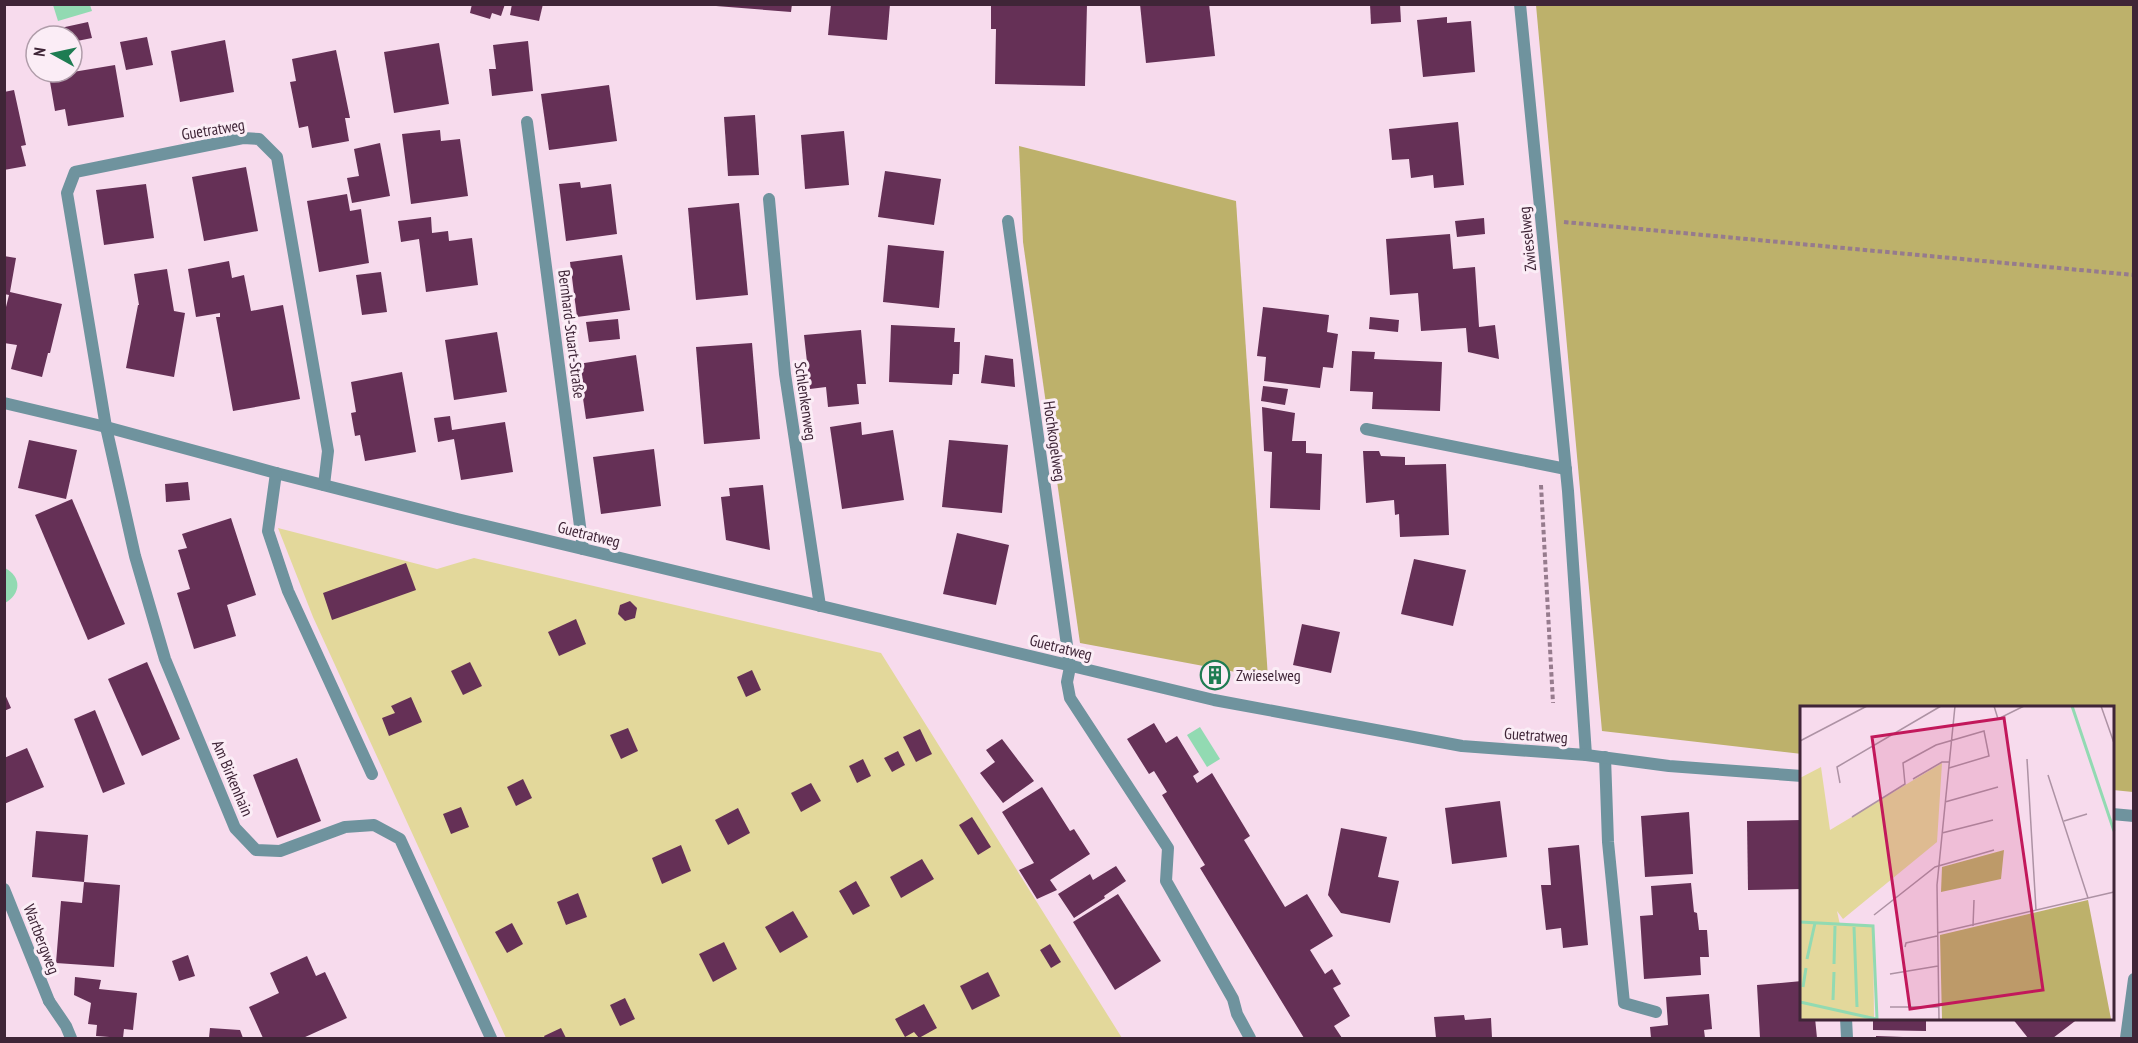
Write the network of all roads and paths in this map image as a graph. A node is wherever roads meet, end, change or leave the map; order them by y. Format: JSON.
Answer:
{"nodes":[{"id":1,"x":1520,"y":4,"type":"edge"},
{"id":2,"x":527,"y":122,"type":"dead end"},
{"id":3,"x":769,"y":199,"type":"dead end"},
{"id":4,"x":1542,"y":220,"type":"junction"},
{"id":5,"x":1008,"y":221,"type":"dead end"},
{"id":6,"x":2133,"y":274,"type":"edge"},
{"id":7,"x":4,"y":403,"type":"edge"},
{"id":8,"x":106,"y":427,"type":"junction"},
{"id":9,"x":1366,"y":429,"type":"dead end"},
{"id":10,"x":1566,"y":470,"type":"junction"},
{"id":11,"x":276,"y":473,"type":"junction"},
{"id":12,"x":324,"y":485,"type":"junction"},
{"id":13,"x":583,"y":549,"type":"junction"},
{"id":14,"x":820,"y":606,"type":"junction"},
{"id":15,"x":1070,"y":667,"type":"junction"},
{"id":16,"x":1553,"y":703,"type":"dead end"},
{"id":17,"x":1586,"y":755,"type":"junction"},
{"id":18,"x":1605,"y":757,"type":"junction"},
{"id":19,"x":372,"y":774,"type":"dead end"},
{"id":20,"x":1800,"y":776,"type":"edge"},
{"id":21,"x":2114,"y":814,"type":"edge"},
{"id":22,"x":2133,"y":816,"type":"edge"},
{"id":23,"x":4,"y":889,"type":"edge"},
{"id":24,"x":2133,"y":979,"type":"edge"},
{"id":25,"x":1656,"y":1012,"type":"dead end"},
{"id":26,"x":1846,"y":1019,"type":"edge"},
{"id":27,"x":71,"y":1038,"type":"edge"},
{"id":28,"x":491,"y":1038,"type":"edge"},
{"id":29,"x":1250,"y":1038,"type":"edge"},
{"id":30,"x":1847,"y":1038,"type":"edge"},
{"id":31,"x":2126,"y":1038,"type":"edge"}],
"edges":[{"from":1,"to":4,"type":"street","name":"Zwieselweg"},
{"from":2,"to":13,"type":"street","name":"Bernhard-Stuart-Straße"},
{"from":3,"to":14,"type":"street","name":"Schlenkenweg"},
{"from":4,"to":6,"type":"path"},
{"from":4,"to":10,"type":"street","name":"Zwieselweg"},
{"from":5,"to":15,"type":"street","name":"Hochkogelweg"},
{"from":7,"to":8,"type":"street","name":"Guetratweg"},
{"from":8,"to":11,"type":"street","name":"Guetratweg"},
{"from":8,"to":12,"type":"street","name":"Guetratweg"},
{"from":8,"to":28,"type":"street","name":"Am Birkenhain"},
{"from":9,"to":10,"type":"street"},
{"from":10,"to":16,"type":"path"},
{"from":10,"to":17,"type":"street","name":"Zwieselweg"},
{"from":11,"to":12,"type":"street","name":"Guetratweg"},
{"from":11,"to":19,"type":"street"},
{"from":12,"to":13,"type":"street","name":"Guetratweg"},
{"from":13,"to":14,"type":"street","name":"Guetratweg"},
{"from":14,"to":15,"type":"street","name":"Guetratweg"},
{"from":15,"to":17,"type":"street","name":"Guetratweg"},
{"from":15,"to":29,"type":"street","name":"Hochkogelweg"},
{"from":17,"to":18,"type":"street","name":"Guetratweg"},
{"from":18,"to":20,"type":"street","name":"Guetratweg"},
{"from":18,"to":25,"type":"street"},
{"from":21,"to":22,"type":"street"},
{"from":23,"to":27,"type":"street","name":"Wartbergweg"},
{"from":24,"to":31,"type":"street"},
{"from":26,"to":30,"type":"street"}]}
